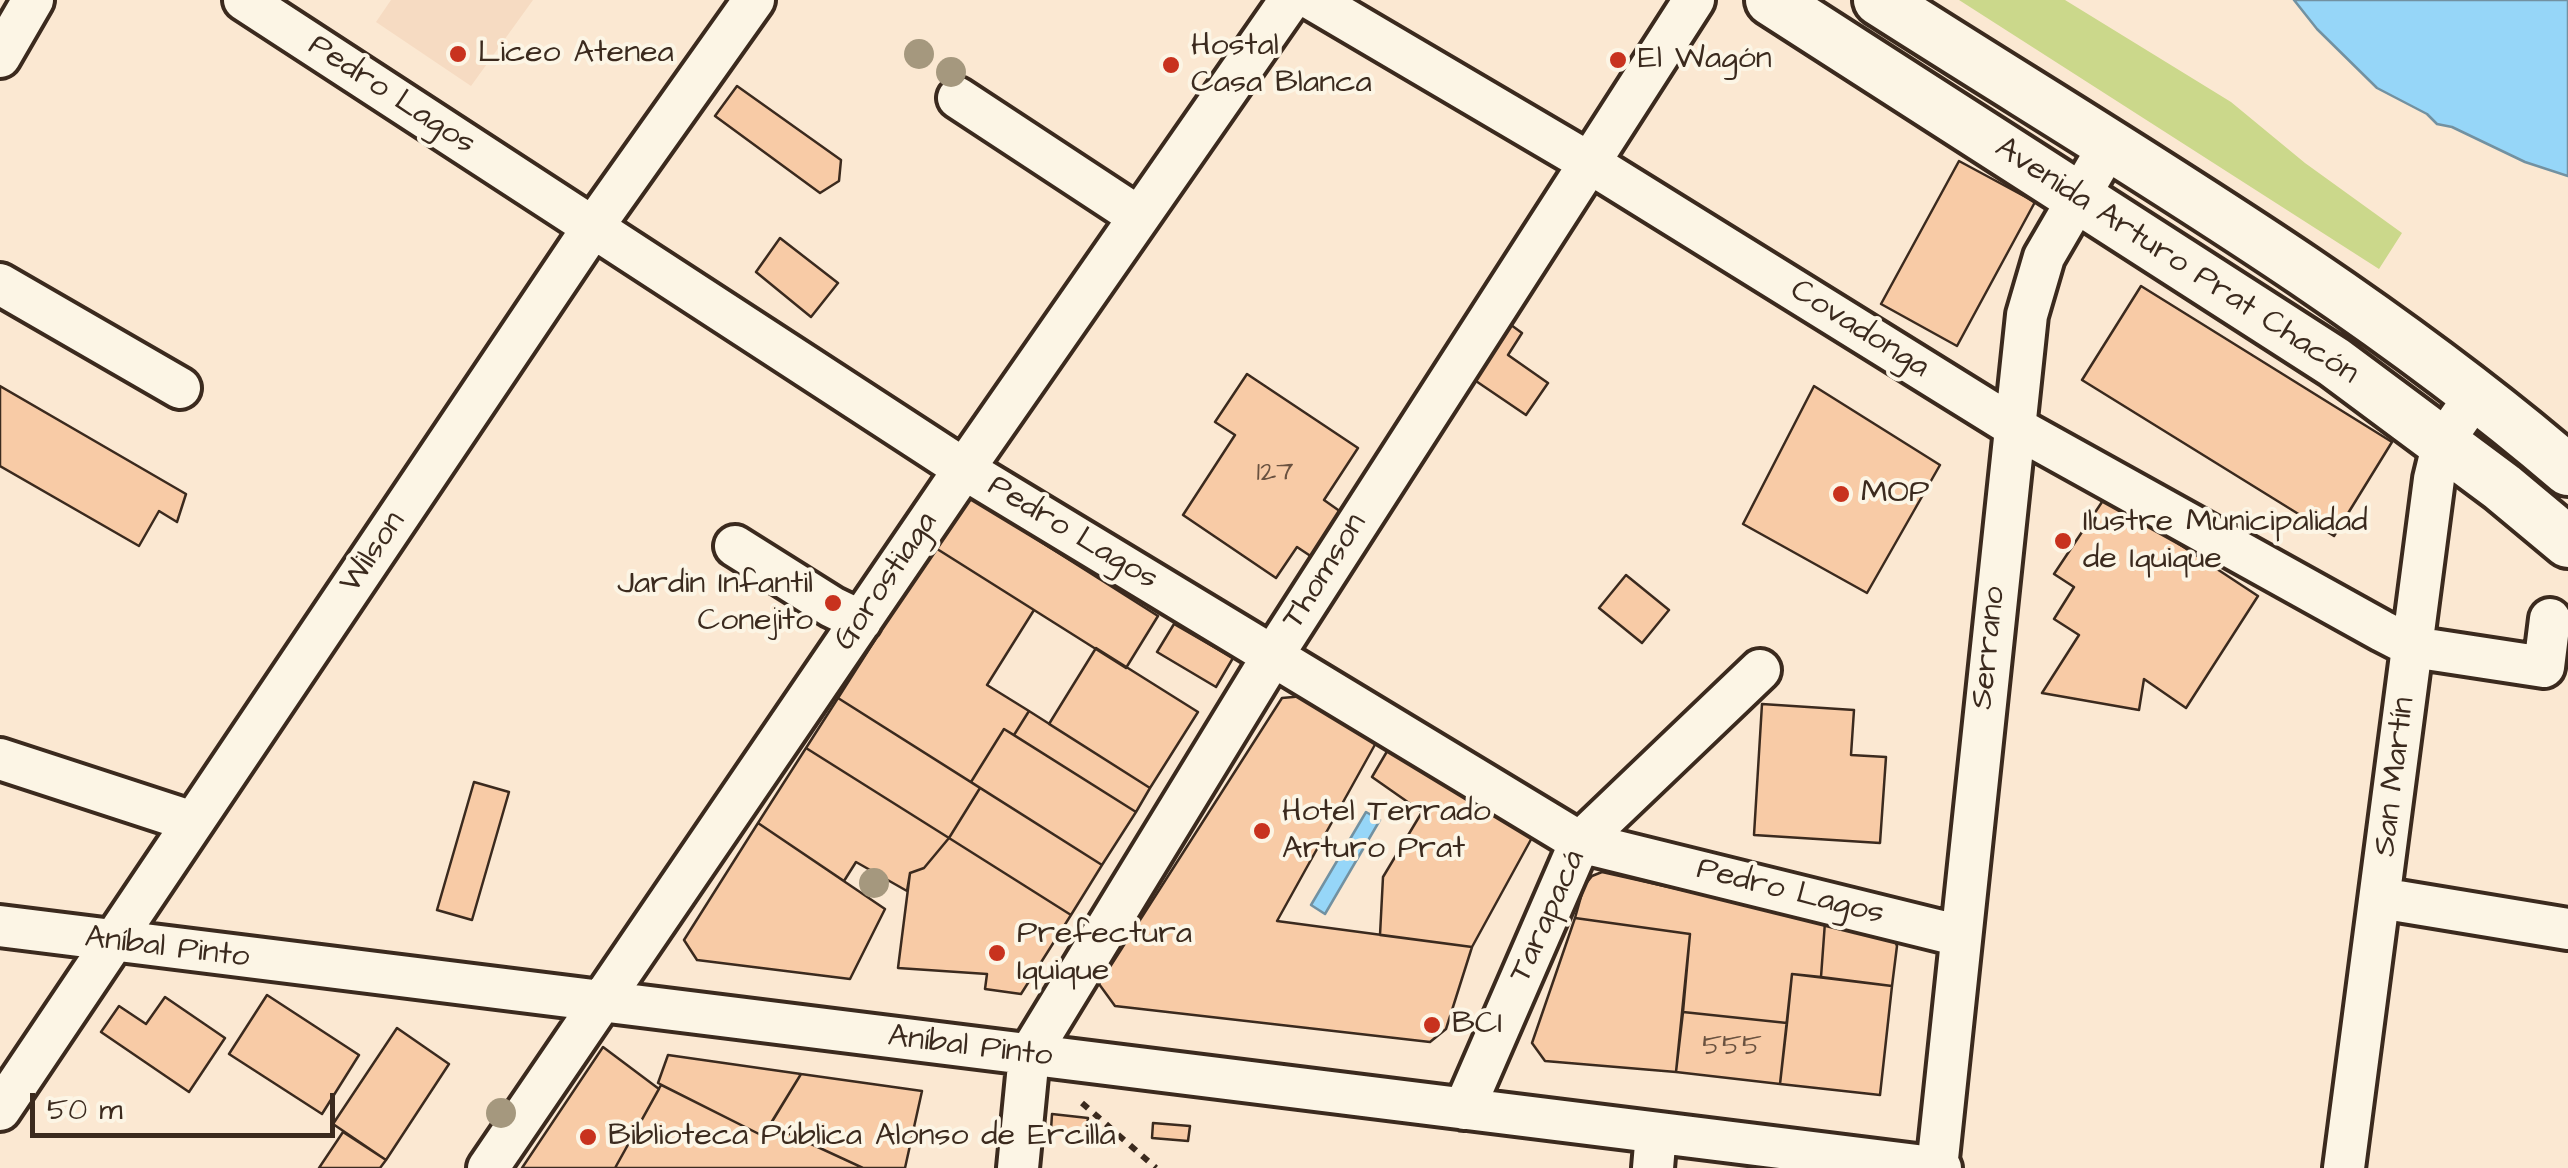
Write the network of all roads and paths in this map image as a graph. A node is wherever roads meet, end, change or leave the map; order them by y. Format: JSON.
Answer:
{"nodes":[{"id":1,"x":33,"y":0,"type":"edge"},
{"id":2,"x":244,"y":0,"type":"edge"},
{"id":3,"x":754,"y":0,"type":"edge"},
{"id":4,"x":1290,"y":0,"type":"edge"},
{"id":5,"x":1313,"y":0,"type":"edge"},
{"id":6,"x":1694,"y":0,"type":"edge"},
{"id":7,"x":1771,"y":0,"type":"edge"},
{"id":8,"x":1878,"y":0,"type":"edge"},
{"id":9,"x":0,"y":57,"type":"edge"},
{"id":10,"x":958,"y":98,"type":"dead end"},
{"id":11,"x":2108,"y":146,"type":"junction"},
{"id":12,"x":1588,"y":162,"type":"junction"},
{"id":13,"x":2078,"y":197,"type":"junction"},
{"id":14,"x":1139,"y":218,"type":"junction"},
{"id":15,"x":592,"y":227,"type":"junction"},
{"id":16,"x":0,"y":284,"type":"edge"},
{"id":17,"x":180,"y":388,"type":"dead end"},
{"id":18,"x":2474,"y":396,"type":"junction"},
{"id":19,"x":2013,"y":426,"type":"junction"},
{"id":20,"x":2442,"y":442,"type":"junction"},
{"id":21,"x":964,"y":469,"type":"junction"},
{"id":22,"x":2568,"y":470,"type":"edge"},
{"id":23,"x":2568,"y":542,"type":"edge"},
{"id":24,"x":735,"y":546,"type":"dead end"},
{"id":25,"x":2550,"y":620,"type":"dead end"},
{"id":26,"x":860,"y":621,"type":"junction"},
{"id":27,"x":2413,"y":647,"type":"junction"},
{"id":28,"x":1272,"y":656,"type":"junction"},
{"id":29,"x":1760,"y":670,"type":"dead end"},
{"id":30,"x":0,"y":759,"type":"edge"},
{"id":31,"x":193,"y":822,"type":"junction"},
{"id":32,"x":1580,"y":842,"type":"junction"},
{"id":33,"x":2380,"y":898,"type":"junction"},
{"id":34,"x":0,"y":926,"type":"edge"},
{"id":35,"x":2568,"y":929,"type":"edge"},
{"id":36,"x":1961,"y":936,"type":"junction"},
{"id":37,"x":112,"y":942,"type":"junction"},
{"id":38,"x":602,"y":1003,"type":"junction"},
{"id":39,"x":1028,"y":1055,"type":"junction"},
{"id":40,"x":1464,"y":1109,"type":"junction"},
{"id":41,"x":0,"y":1110,"type":"edge"},
{"id":42,"x":1654,"y":1150,"type":"edge"},
{"id":43,"x":488,"y":1168,"type":"edge"},
{"id":44,"x":1018,"y":1168,"type":"edge"},
{"id":45,"x":1156,"y":1168,"type":"edge"},
{"id":46,"x":1938,"y":1168,"type":"edge"},
{"id":47,"x":2344,"y":1168,"type":"edge"}],
"edges":[{"from":1,"to":9,"type":"street"},
{"from":2,"to":15,"type":"street","name":"Pedro Lagos"},
{"from":3,"to":15,"type":"street","name":"Wilson"},
{"from":4,"to":14,"type":"street","name":"Gorostiaga"},
{"from":5,"to":12,"type":"street","name":"Covadonga"},
{"from":6,"to":12,"type":"street","name":"Thomson"},
{"from":7,"to":13,"type":"main road","name":"Avenida Arturo Prat Chacón"},
{"from":8,"to":11,"type":"main road","name":"Avenida Arturo Prat Chacón"},
{"from":10,"to":14,"type":"street"},
{"from":11,"to":13,"type":"street","name":"Serrano"},
{"from":11,"to":18,"type":"main road","name":"Avenida Arturo Prat Chacón"},
{"from":12,"to":19,"type":"street","name":"Covadonga"},
{"from":12,"to":28,"type":"street","name":"Thomson"},
{"from":13,"to":19,"type":"street","name":"Serrano"},
{"from":13,"to":20,"type":"main road","name":"Avenida Arturo Prat Chacón"},
{"from":14,"to":21,"type":"street","name":"Gorostiaga"},
{"from":15,"to":21,"type":"street","name":"Pedro Lagos"},
{"from":15,"to":31,"type":"street","name":"Wilson"},
{"from":16,"to":17,"type":"street"},
{"from":18,"to":20,"type":"street","name":"San Martín"},
{"from":18,"to":22,"type":"main road","name":"Avenida Arturo Prat Chacón"},
{"from":19,"to":27,"type":"street","name":"Covadonga"},
{"from":19,"to":36,"type":"street","name":"Serrano"},
{"from":20,"to":23,"type":"main road","name":"Avenida Arturo Prat Chacón"},
{"from":20,"to":27,"type":"street","name":"San Martín"},
{"from":21,"to":26,"type":"street","name":"Gorostiaga"},
{"from":21,"to":28,"type":"street","name":"Pedro Lagos"},
{"from":24,"to":26,"type":"street"},
{"from":25,"to":27,"type":"street"},
{"from":26,"to":38,"type":"street","name":"Gorostiaga"},
{"from":27,"to":33,"type":"street","name":"San Martín"},
{"from":28,"to":32,"type":"street","name":"Pedro Lagos"},
{"from":28,"to":39,"type":"street","name":"Thomson"},
{"from":29,"to":32,"type":"street","name":"Tarapacá"},
{"from":30,"to":31,"type":"street"},
{"from":31,"to":37,"type":"street","name":"Wilson"},
{"from":32,"to":36,"type":"street","name":"Pedro Lagos"},
{"from":32,"to":40,"type":"street","name":"Tarapacá"},
{"from":33,"to":35,"type":"street"},
{"from":33,"to":47,"type":"street","name":"San Martín"},
{"from":34,"to":37,"type":"street","name":"Aníbal Pinto"},
{"from":36,"to":46,"type":"street","name":"Serrano"},
{"from":37,"to":38,"type":"street","name":"Aníbal Pinto"},
{"from":37,"to":41,"type":"street","name":"Wilson"},
{"from":38,"to":39,"type":"street","name":"Aníbal Pinto"},
{"from":38,"to":43,"type":"street","name":"Gorostiaga"},
{"from":39,"to":40,"type":"street","name":"Aníbal Pinto"},
{"from":39,"to":44,"type":"street","name":"Thomson"},
{"from":39,"to":45,"type":"path"},
{"from":40,"to":42,"type":"street","name":"Aníbal Pinto"},
{"from":42,"to":46,"type":"street","name":"Aníbal Pinto"}]}
